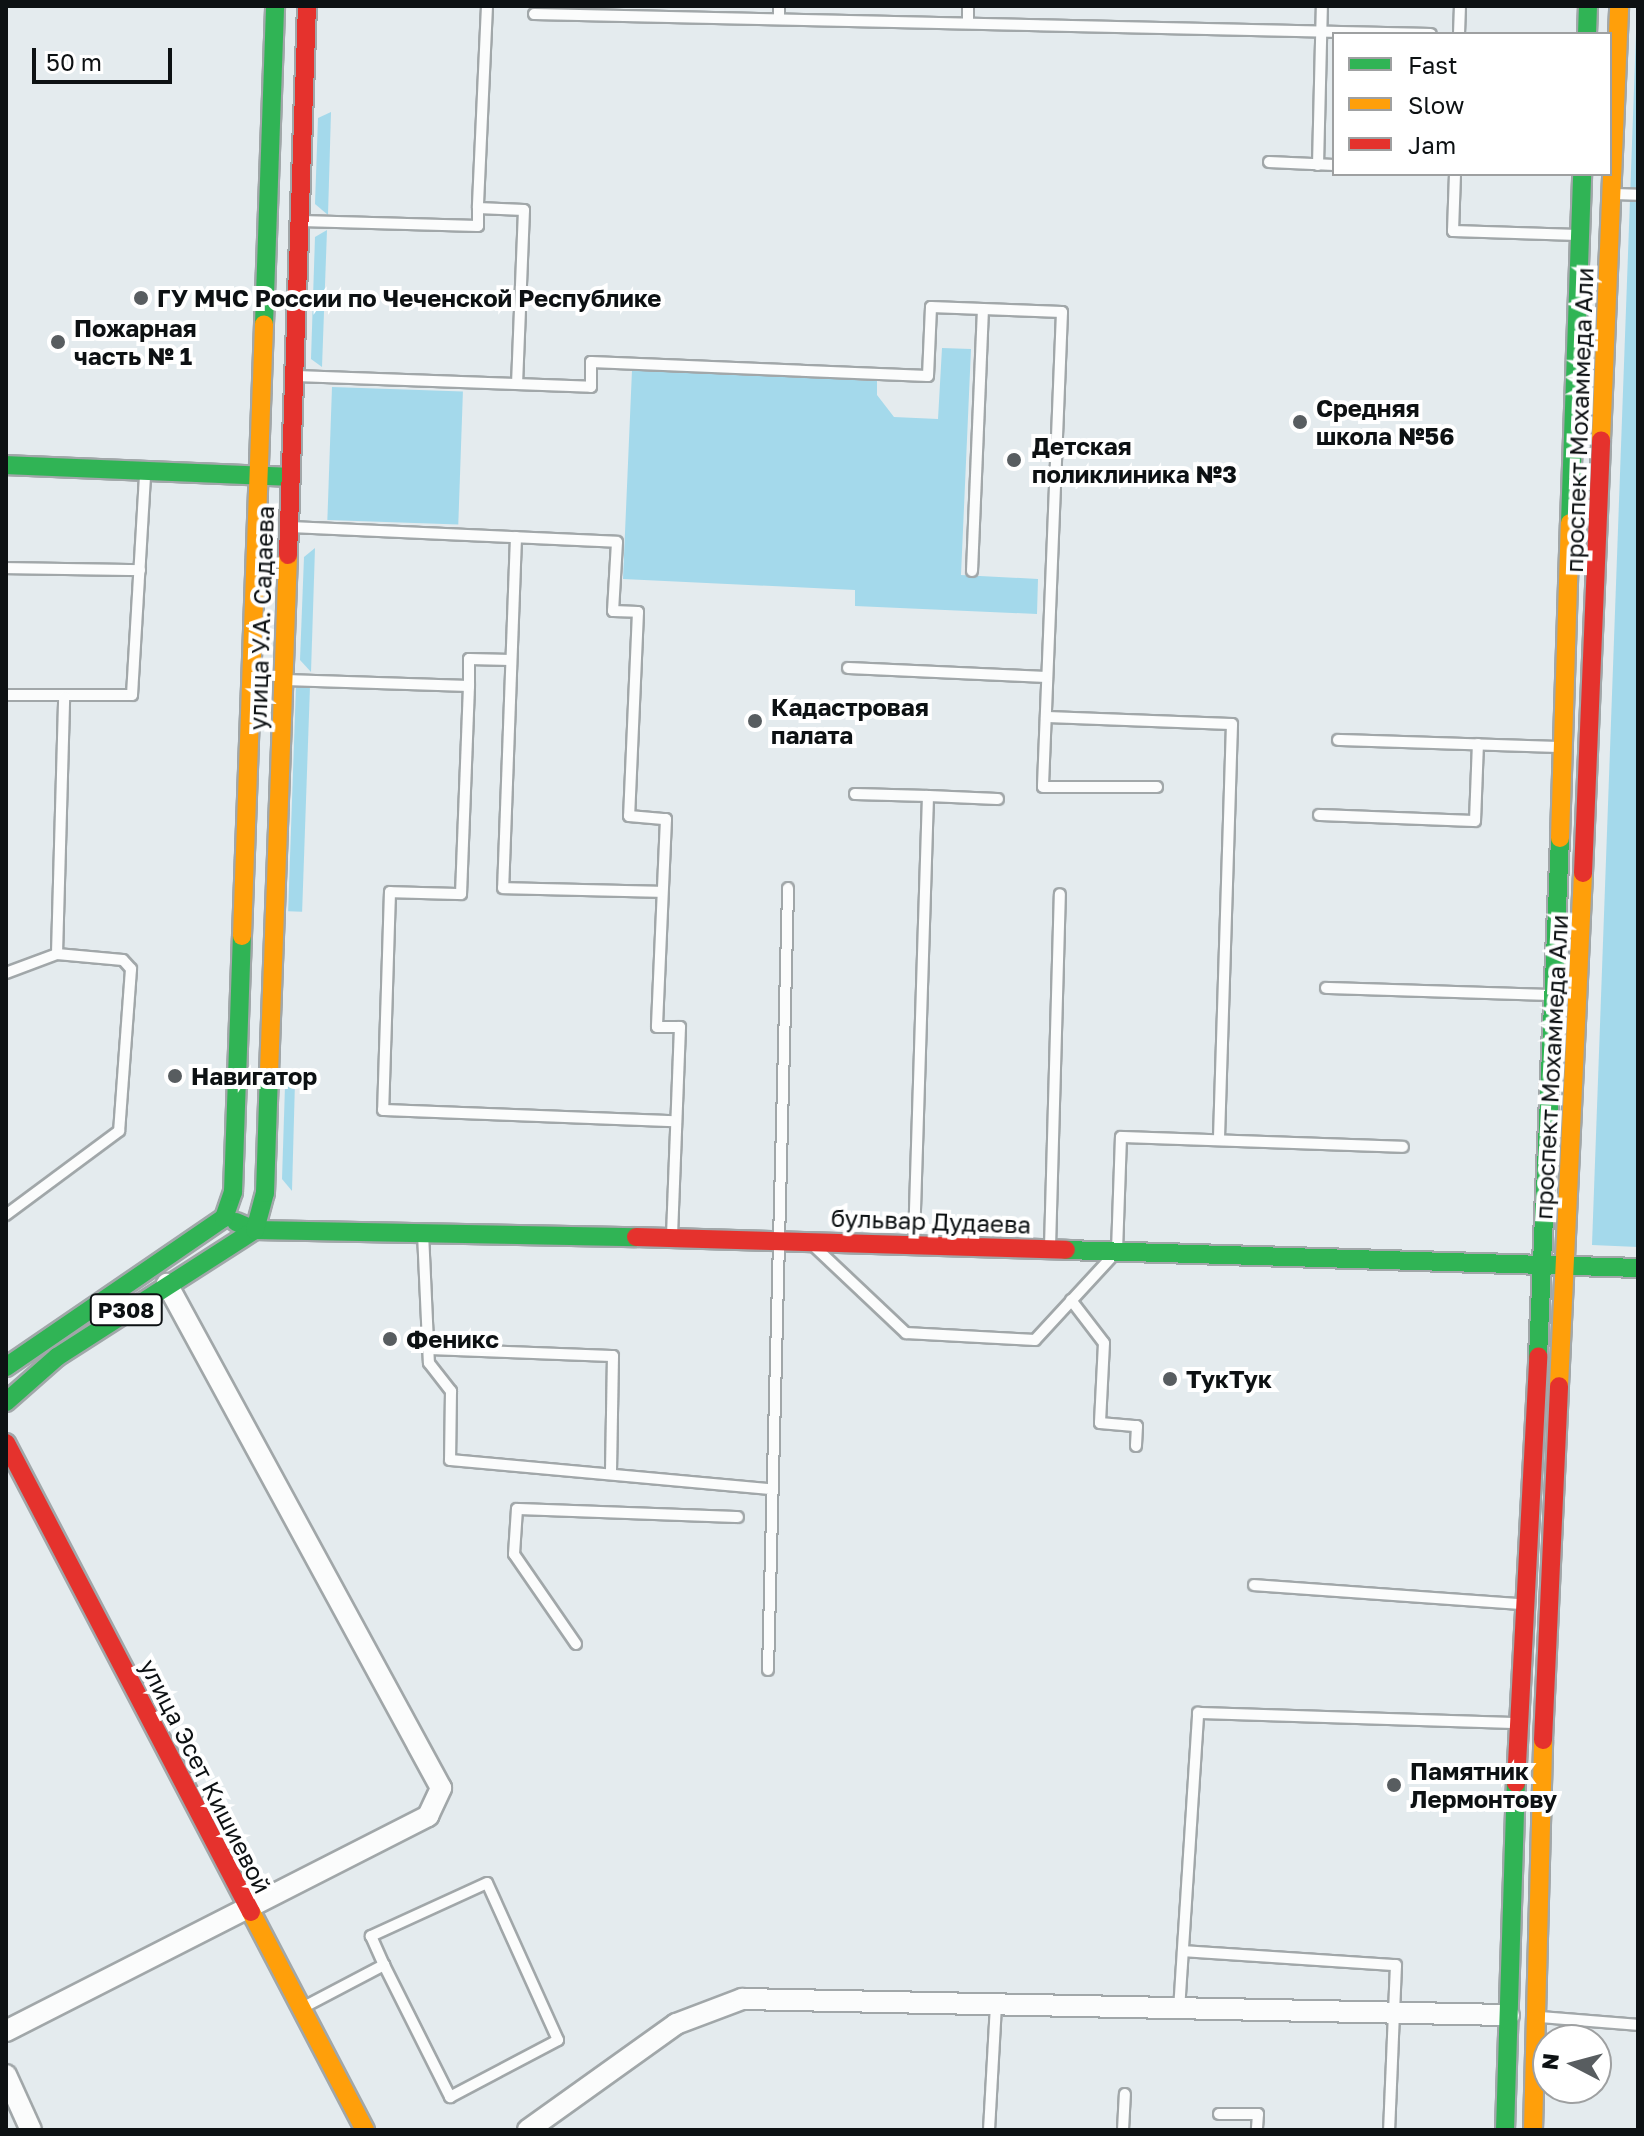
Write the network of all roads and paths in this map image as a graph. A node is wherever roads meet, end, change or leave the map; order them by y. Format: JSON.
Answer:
{"nodes":[{"id":1,"x":275,"y":6,"type":"edge"},
{"id":2,"x":307,"y":6,"type":"edge"},
{"id":3,"x":487,"y":6,"type":"edge"},
{"id":4,"x":779,"y":6,"type":"edge"},
{"id":5,"x":968,"y":6,"type":"edge"},
{"id":6,"x":1322,"y":6,"type":"edge"},
{"id":7,"x":1460,"y":6,"type":"edge"},
{"id":8,"x":1588,"y":6,"type":"edge"},
{"id":9,"x":1619,"y":6,"type":"edge"},
{"id":10,"x":534,"y":14,"type":"dead end"},
{"id":11,"x":779,"y":19,"type":"junction"},
{"id":12,"x":968,"y":23,"type":"junction"},
{"id":13,"x":1321,"y":32,"type":"junction"},
{"id":14,"x":1332,"y":32,"type":"edge"},
{"id":15,"x":1459,"y":32,"type":"edge"},
{"id":16,"x":1587,"y":32,"type":"edge"},
{"id":17,"x":1269,"y":162,"type":"dead end"},
{"id":18,"x":1318,"y":165,"type":"junction"},
{"id":19,"x":1332,"y":165,"type":"edge"},
{"id":20,"x":1455,"y":176,"type":"edge"},
{"id":21,"x":1582,"y":176,"type":"edge"},
{"id":22,"x":1612,"y":194,"type":"junction"},
{"id":23,"x":1638,"y":195,"type":"edge"},
{"id":24,"x":478,"y":208,"type":"junction"},
{"id":25,"x":299,"y":221,"type":"junction"},
{"id":26,"x":1580,"y":235,"type":"junction"},
{"id":27,"x":983,"y":309,"type":"junction"},
{"id":28,"x":294,"y":376,"type":"junction"},
{"id":29,"x":517,"y":384,"type":"junction"},
{"id":30,"x":6,"y":465,"type":"edge"},
{"id":31,"x":145,"y":471,"type":"junction"},
{"id":32,"x":259,"y":476,"type":"junction"},
{"id":33,"x":290,"y":477,"type":"junction"},
{"id":34,"x":288,"y":527,"type":"junction"},
{"id":35,"x":516,"y":537,"type":"junction"},
{"id":36,"x":6,"y":568,"type":"edge"},
{"id":37,"x":140,"y":570,"type":"junction"},
{"id":38,"x":972,"y":571,"type":"dead end"},
{"id":39,"x":511,"y":660,"type":"junction"},
{"id":40,"x":848,"y":668,"type":"dead end"},
{"id":41,"x":1047,"y":677,"type":"junction"},
{"id":42,"x":283,"y":680,"type":"junction"},
{"id":43,"x":469,"y":686,"type":"junction"},
{"id":44,"x":6,"y":696,"type":"edge"},
{"id":45,"x":64,"y":697,"type":"junction"},
{"id":46,"x":1046,"y":717,"type":"junction"},
{"id":47,"x":1338,"y":740,"type":"dead end"},
{"id":48,"x":1478,"y":744,"type":"junction"},
{"id":49,"x":1563,"y":747,"type":"junction"},
{"id":50,"x":1157,"y":787,"type":"dead end"},
{"id":51,"x":855,"y":794,"type":"dead end"},
{"id":52,"x":928,"y":796,"type":"junction"},
{"id":53,"x":998,"y":799,"type":"dead end"},
{"id":54,"x":1319,"y":815,"type":"dead end"},
{"id":55,"x":788,"y":888,"type":"dead end"},
{"id":56,"x":662,"y":892,"type":"junction"},
{"id":57,"x":1060,"y":894,"type":"dead end"},
{"id":58,"x":57,"y":954,"type":"junction"},
{"id":59,"x":6,"y":973,"type":"edge"},
{"id":60,"x":1326,"y":988,"type":"dead end"},
{"id":61,"x":1555,"y":995,"type":"junction"},
{"id":62,"x":676,"y":1121,"type":"junction"},
{"id":63,"x":1219,"y":1140,"type":"junction"},
{"id":64,"x":1403,"y":1147,"type":"dead end"},
{"id":65,"x":6,"y":1215,"type":"edge"},
{"id":66,"x":224,"y":1218,"type":"junction"},
{"id":67,"x":255,"y":1230,"type":"junction"},
{"id":68,"x":423,"y":1230,"type":"junction"},
{"id":69,"x":672,"y":1238,"type":"junction"},
{"id":70,"x":777,"y":1241,"type":"junction"},
{"id":71,"x":810,"y":1242,"type":"junction"},
{"id":72,"x":914,"y":1245,"type":"junction"},
{"id":73,"x":1050,"y":1249,"type":"junction"},
{"id":74,"x":1117,"y":1251,"type":"junction"},
{"id":75,"x":1545,"y":1264,"type":"junction"},
{"id":76,"x":1566,"y":1265,"type":"junction"},
{"id":77,"x":1638,"y":1268,"type":"edge"},
{"id":78,"x":167,"y":1284,"type":"junction"},
{"id":79,"x":1071,"y":1300,"type":"junction"},
{"id":80,"x":428,"y":1349,"type":"junction"},
{"id":81,"x":6,"y":1367,"type":"edge"},
{"id":82,"x":6,"y":1402,"type":"edge"},
{"id":83,"x":6,"y":1443,"type":"edge"},
{"id":84,"x":1136,"y":1446,"type":"dead end"},
{"id":85,"x":611,"y":1473,"type":"junction"},
{"id":86,"x":771,"y":1489,"type":"junction"},
{"id":87,"x":738,"y":1517,"type":"dead end"},
{"id":88,"x":1254,"y":1585,"type":"dead end"},
{"id":89,"x":1521,"y":1605,"type":"junction"},
{"id":90,"x":576,"y":1644,"type":"dead end"},
{"id":91,"x":768,"y":1670,"type":"dead end"},
{"id":92,"x":1518,"y":1723,"type":"junction"},
{"id":93,"x":250,"y":1911,"type":"junction"},
{"id":94,"x":1183,"y":1951,"type":"junction"},
{"id":95,"x":384,"y":1965,"type":"junction"},
{"id":96,"x":996,"y":2001,"type":"junction"},
{"id":97,"x":301,"y":2008,"type":"junction"},
{"id":98,"x":1179,"y":2010,"type":"junction"},
{"id":99,"x":1394,"y":2015,"type":"junction"},
{"id":100,"x":1509,"y":2015,"type":"junction"},
{"id":101,"x":1537,"y":2017,"type":"junction"},
{"id":102,"x":1638,"y":2025,"type":"edge"},
{"id":103,"x":6,"y":2031,"type":"edge"},
{"id":104,"x":6,"y":2075,"type":"edge"},
{"id":105,"x":1125,"y":2094,"type":"dead end"},
{"id":106,"x":11,"y":2099,"type":"edge"},
{"id":107,"x":1219,"y":2114,"type":"dead end"},
{"id":108,"x":31,"y":2130,"type":"edge"},
{"id":109,"x":365,"y":2130,"type":"edge"},
{"id":110,"x":528,"y":2130,"type":"edge"},
{"id":111,"x":989,"y":2130,"type":"edge"},
{"id":112,"x":1123,"y":2130,"type":"edge"},
{"id":113,"x":1257,"y":2130,"type":"edge"},
{"id":114,"x":1389,"y":2130,"type":"edge"},
{"id":115,"x":1505,"y":2130,"type":"edge"},
{"id":116,"x":1533,"y":2130,"type":"edge"}],
"edges":[{"from":1,"to":32,"type":"main road","name":"улица У.А. Садаева"},
{"from":2,"to":25,"type":"main road","name":"улица У.А. Садаева"},
{"from":3,"to":24,"type":"lane"},
{"from":4,"to":11,"type":"lane"},
{"from":5,"to":12,"type":"lane"},
{"from":6,"to":13,"type":"lane"},
{"from":7,"to":15,"type":"lane"},
{"from":8,"to":16,"type":"main road"},
{"from":9,"to":22,"type":"main road","name":"проспект Мохаммеда Али"},
{"from":10,"to":11,"type":"lane"},
{"from":11,"to":12,"type":"lane"},
{"from":12,"to":13,"type":"lane"},
{"from":13,"to":14,"type":"lane"},
{"from":13,"to":18,"type":"lane"},
{"from":17,"to":18,"type":"lane"},
{"from":18,"to":19,"type":"lane"},
{"from":20,"to":26,"type":"lane"},
{"from":21,"to":26,"type":"main road","name":"проспект Мохаммеда Али"},
{"from":22,"to":23,"type":"lane"},
{"from":22,"to":76,"type":"main road","name":"проспект Мохаммеда Али"},
{"from":24,"to":25,"type":"lane"},
{"from":24,"to":29,"type":"lane"},
{"from":25,"to":28,"type":"main road","name":"улица У.А. Садаева"},
{"from":26,"to":49,"type":"main road","name":"проспект Мохаммеда Али"},
{"from":27,"to":29,"type":"lane"},
{"from":27,"to":38,"type":"lane"},
{"from":27,"to":41,"type":"lane"},
{"from":28,"to":29,"type":"lane"},
{"from":28,"to":33,"type":"main road","name":"улица У.А. Садаева"},
{"from":30,"to":31,"type":"main road"},
{"from":31,"to":32,"type":"main road"},
{"from":31,"to":37,"type":"lane"},
{"from":32,"to":33,"type":"main road"},
{"from":32,"to":66,"type":"main road","name":"улица У.А. Садаева"},
{"from":33,"to":34,"type":"main road","name":"улица У.А. Садаева"},
{"from":34,"to":35,"type":"lane"},
{"from":34,"to":42,"type":"main road","name":"улица У.А. Садаева"},
{"from":35,"to":39,"type":"lane"},
{"from":35,"to":56,"type":"lane"},
{"from":36,"to":37,"type":"lane"},
{"from":37,"to":45,"type":"lane"},
{"from":39,"to":43,"type":"lane"},
{"from":39,"to":56,"type":"lane"},
{"from":40,"to":41,"type":"lane"},
{"from":41,"to":46,"type":"lane"},
{"from":42,"to":43,"type":"lane"},
{"from":42,"to":67,"type":"main road","name":"улица У.А. Садаева"},
{"from":43,"to":62,"type":"lane"},
{"from":44,"to":45,"type":"lane"},
{"from":45,"to":58,"type":"lane"},
{"from":46,"to":50,"type":"lane"},
{"from":46,"to":63,"type":"lane"},
{"from":47,"to":48,"type":"lane"},
{"from":48,"to":49,"type":"lane"},
{"from":48,"to":54,"type":"lane"},
{"from":49,"to":61,"type":"main road","name":"проспект Мохаммеда Али"},
{"from":51,"to":52,"type":"lane"},
{"from":52,"to":53,"type":"lane"},
{"from":52,"to":72,"type":"lane"},
{"from":55,"to":70,"type":"lane"},
{"from":56,"to":62,"type":"lane"},
{"from":57,"to":73,"type":"lane"},
{"from":58,"to":59,"type":"lane"},
{"from":58,"to":65,"type":"lane"},
{"from":60,"to":61,"type":"lane"},
{"from":61,"to":75,"type":"main road","name":"проспект Мохаммеда Али"},
{"from":62,"to":69,"type":"lane"},
{"from":63,"to":64,"type":"lane"},
{"from":63,"to":74,"type":"lane"},
{"from":66,"to":67,"type":"main road","name":"бульвар Дудаева"},
{"from":66,"to":81,"type":"main road","number":"P308"},
{"from":67,"to":68,"type":"main road","name":"бульвар Дудаева"},
{"from":67,"to":78,"type":"main road","number":"P308"},
{"from":68,"to":69,"type":"main road","name":"бульвар Дудаева"},
{"from":68,"to":80,"type":"lane"},
{"from":69,"to":70,"type":"main road","name":"бульвар Дудаева"},
{"from":70,"to":71,"type":"main road","name":"бульвар Дудаева"},
{"from":70,"to":86,"type":"lane"},
{"from":71,"to":72,"type":"main road","name":"бульвар Дудаева"},
{"from":71,"to":79,"type":"lane"},
{"from":72,"to":73,"type":"main road","name":"бульвар Дудаева"},
{"from":73,"to":74,"type":"main road","name":"бульвар Дудаева"},
{"from":74,"to":75,"type":"main road","name":"бульвар Дудаева"},
{"from":74,"to":79,"type":"lane"},
{"from":75,"to":76,"type":"main road","name":"бульвар Дудаева"},
{"from":75,"to":89,"type":"main road","name":"проспект Мохаммеда Али"},
{"from":76,"to":77,"type":"main road","name":"бульвар Дудаева"},
{"from":76,"to":101,"type":"main road","name":"проспект Мохаммеда Али"},
{"from":78,"to":82,"type":"main road","number":"P308"},
{"from":78,"to":93,"type":"street"},
{"from":79,"to":84,"type":"lane"},
{"from":80,"to":85,"type":"lane"},
{"from":80,"to":85,"type":"lane"},
{"from":83,"to":93,"type":"main road","name":"улица Эсет Кишиевой"},
{"from":85,"to":86,"type":"lane"},
{"from":86,"to":91,"type":"lane"},
{"from":87,"to":90,"type":"lane"},
{"from":88,"to":89,"type":"lane"},
{"from":89,"to":92,"type":"main road","name":"проспект Мохаммеда Али"},
{"from":92,"to":94,"type":"lane"},
{"from":92,"to":100,"type":"main road","name":"проспект Мохаммеда Али"},
{"from":93,"to":97,"type":"main road","name":"улица Эсет Кишиевой"},
{"from":93,"to":103,"type":"street"},
{"from":94,"to":98,"type":"lane"},
{"from":94,"to":99,"type":"lane"},
{"from":95,"to":95,"type":"lane"},
{"from":95,"to":97,"type":"lane"},
{"from":96,"to":98,"type":"street"},
{"from":96,"to":110,"type":"street"},
{"from":96,"to":111,"type":"lane"},
{"from":97,"to":109,"type":"main road","name":"улица Эсет Кишиевой"},
{"from":98,"to":99,"type":"street"},
{"from":99,"to":100,"type":"street"},
{"from":99,"to":114,"type":"lane"},
{"from":100,"to":101,"type":"lane"},
{"from":100,"to":115,"type":"main road","name":"проспект Мохаммеда Али"},
{"from":101,"to":102,"type":"lane"},
{"from":101,"to":116,"type":"main road","name":"проспект Мохаммеда Али"},
{"from":104,"to":106,"type":"street"},
{"from":105,"to":112,"type":"lane"},
{"from":106,"to":108,"type":"street"},
{"from":107,"to":113,"type":"lane"}]}
